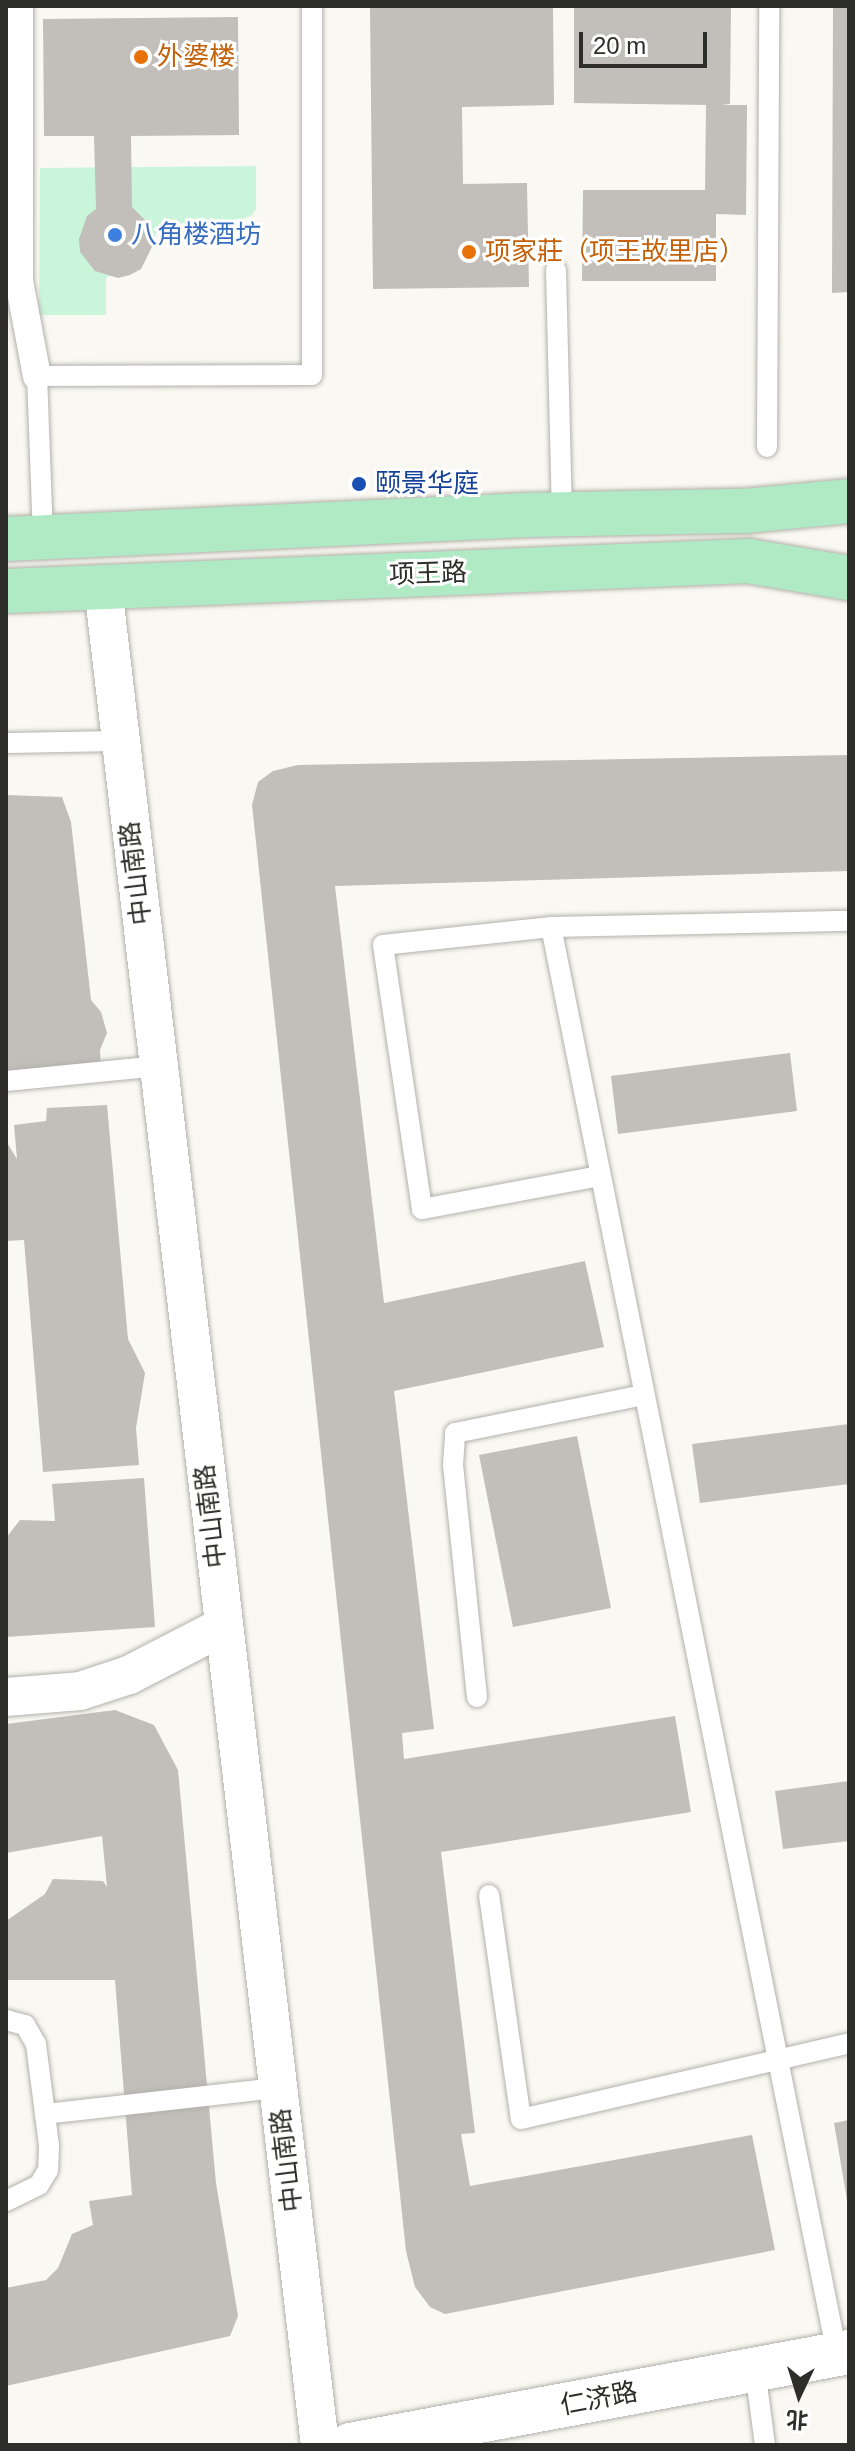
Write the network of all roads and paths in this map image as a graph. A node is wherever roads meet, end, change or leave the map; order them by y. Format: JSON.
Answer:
{"nodes":[{"id":1,"x":19,"y":6,"type":"edge"},
{"id":2,"x":312,"y":6,"type":"edge"},
{"id":3,"x":769,"y":6,"type":"edge"},
{"id":4,"x":556,"y":270,"type":"dead end"},
{"id":5,"x":37,"y":376,"type":"junction"},
{"id":6,"x":767,"y":447,"type":"dead end"},
{"id":7,"x":849,"y":501,"type":"edge"},
{"id":8,"x":562,"y":514,"type":"junction"},
{"id":9,"x":24,"y":539,"type":"edge"},
{"id":10,"x":849,"y":578,"type":"edge"},
{"id":11,"x":103,"y":587,"type":"junction"},
{"id":12,"x":6,"y":591,"type":"edge"},
{"id":13,"x":121,"y":741,"type":"junction"},
{"id":14,"x":6,"y":743,"type":"edge"},
{"id":15,"x":849,"y":921,"type":"edge"},
{"id":16,"x":551,"y":927,"type":"junction"},
{"id":17,"x":159,"y":1066,"type":"junction"},
{"id":18,"x":6,"y":1081,"type":"edge"},
{"id":19,"x":600,"y":1176,"type":"junction"},
{"id":20,"x":644,"y":1395,"type":"junction"},
{"id":21,"x":224,"y":1626,"type":"junction"},
{"id":22,"x":6,"y":1697,"type":"edge"},
{"id":23,"x":477,"y":1697,"type":"dead end"},
{"id":24,"x":489,"y":1895,"type":"dead end"},
{"id":25,"x":6,"y":2020,"type":"edge"},
{"id":26,"x":849,"y":2043,"type":"edge"},
{"id":27,"x":778,"y":2059,"type":"junction"},
{"id":28,"x":278,"y":2088,"type":"junction"},
{"id":29,"x":45,"y":2114,"type":"junction"},
{"id":30,"x":6,"y":2201,"type":"edge"},
{"id":31,"x":843,"y":2353,"type":"edge"},
{"id":32,"x":755,"y":2370,"type":"junction"},
{"id":33,"x":320,"y":2445,"type":"edge"},
{"id":34,"x":350,"y":2445,"type":"edge"},
{"id":35,"x":765,"y":2445,"type":"edge"}],
"edges":[{"from":1,"to":5,"type":"street"},
{"from":2,"to":5,"type":"lane"},
{"from":3,"to":6,"type":"lane"},
{"from":4,"to":8,"type":"lane"},
{"from":5,"to":9,"type":"lane"},
{"from":7,"to":8,"type":"main road","name":"项王路"},
{"from":8,"to":9,"type":"main road","name":"项王路"},
{"from":10,"to":11,"type":"main road","name":"项王路"},
{"from":11,"to":12,"type":"main road","name":"项王路"},
{"from":11,"to":13,"type":"street","name":"中山南路"},
{"from":13,"to":14,"type":"lane"},
{"from":13,"to":17,"type":"street","name":"中山南路"},
{"from":15,"to":16,"type":"lane"},
{"from":16,"to":19,"type":"lane"},
{"from":16,"to":19,"type":"lane"},
{"from":17,"to":18,"type":"lane"},
{"from":17,"to":21,"type":"street","name":"中山南路"},
{"from":19,"to":20,"type":"lane"},
{"from":20,"to":23,"type":"lane"},
{"from":20,"to":27,"type":"lane"},
{"from":21,"to":22,"type":"street"},
{"from":21,"to":28,"type":"street","name":"中山南路"},
{"from":24,"to":27,"type":"lane"},
{"from":25,"to":29,"type":"lane"},
{"from":26,"to":27,"type":"lane"},
{"from":27,"to":31,"type":"lane"},
{"from":28,"to":29,"type":"lane"},
{"from":28,"to":33,"type":"street","name":"中山南路"},
{"from":29,"to":30,"type":"lane"},
{"from":31,"to":32,"type":"street","name":"仁济路"},
{"from":32,"to":34,"type":"street","name":"仁济路"},
{"from":32,"to":35,"type":"lane"}]}
